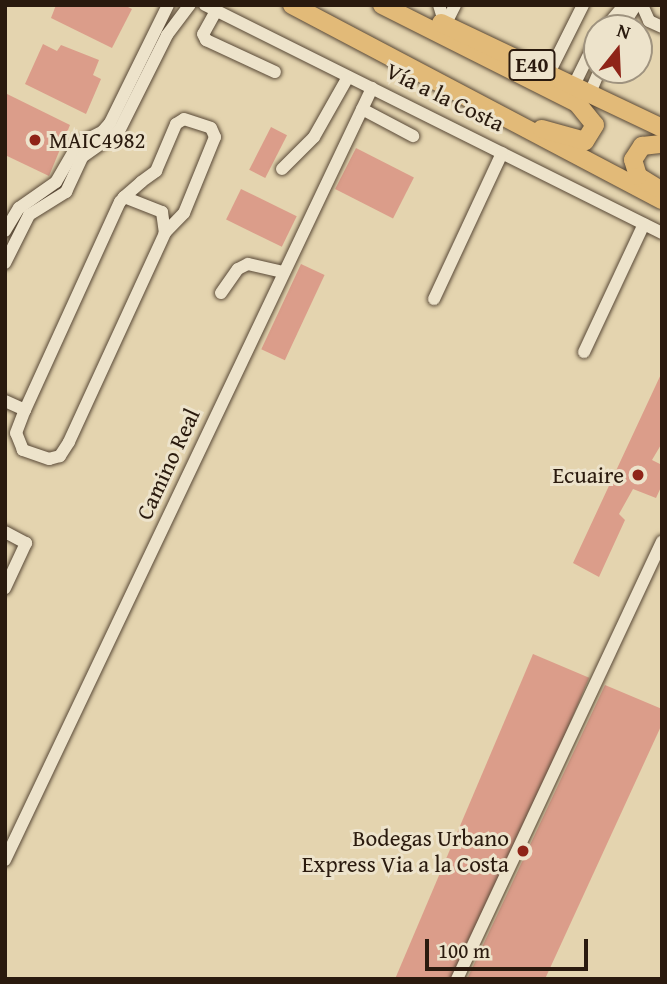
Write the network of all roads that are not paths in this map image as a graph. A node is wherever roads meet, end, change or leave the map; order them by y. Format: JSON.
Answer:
{"nodes":[{"id":1,"x":168,"y":5,"type":"edge"},
{"id":2,"x":191,"y":5,"type":"edge"},
{"id":3,"x":292,"y":5,"type":"edge"},
{"id":4,"x":382,"y":5,"type":"edge"},
{"id":5,"x":402,"y":5,"type":"edge"},
{"id":6,"x":439,"y":5,"type":"edge"},
{"id":7,"x":455,"y":5,"type":"edge"},
{"id":8,"x":583,"y":5,"type":"edge"},
{"id":9,"x":642,"y":5,"type":"edge"},
{"id":10,"x":211,"y":8,"type":"edge"},
{"id":11,"x":446,"y":25,"type":"junction"},
{"id":12,"x":662,"y":27,"type":"edge"},
{"id":13,"x":275,"y":72,"type":"dead end"},
{"id":14,"x":548,"y":73,"type":"junction"},
{"id":15,"x":348,"y":77,"type":"junction"},
{"id":16,"x":583,"y":84,"type":"edge"},
{"id":17,"x":587,"y":84,"type":"edge"},
{"id":18,"x":372,"y":88,"type":"junction"},
{"id":19,"x":582,"y":89,"type":"junction"},
{"id":20,"x":362,"y":109,"type":"junction"},
{"id":21,"x":485,"y":110,"type":"junction"},
{"id":22,"x":662,"y":128,"type":"edge"},
{"id":23,"x":413,"y":136,"type":"dead end"},
{"id":24,"x":662,"y":144,"type":"edge"},
{"id":25,"x":502,"y":153,"type":"junction"},
{"id":26,"x":282,"y":169,"type":"dead end"},
{"id":27,"x":662,"y":191,"type":"edge"},
{"id":28,"x":124,"y":197,"type":"junction"},
{"id":29,"x":662,"y":200,"type":"edge"},
{"id":30,"x":644,"y":224,"type":"junction"},
{"id":31,"x":5,"y":231,"type":"edge"},
{"id":32,"x":165,"y":233,"type":"junction"},
{"id":33,"x":662,"y":233,"type":"edge"},
{"id":34,"x":6,"y":261,"type":"edge"},
{"id":35,"x":283,"y":272,"type":"junction"},
{"id":36,"x":221,"y":293,"type":"dead end"},
{"id":37,"x":434,"y":299,"type":"dead end"},
{"id":38,"x":584,"y":352,"type":"dead end"},
{"id":39,"x":5,"y":401,"type":"edge"},
{"id":40,"x":25,"y":410,"type":"junction"},
{"id":41,"x":5,"y":532,"type":"edge"},
{"id":42,"x":662,"y":542,"type":"edge"},
{"id":43,"x":5,"y":589,"type":"edge"},
{"id":44,"x":5,"y":860,"type":"edge"},
{"id":45,"x":457,"y":979,"type":"edge"}],
"edges":[{"from":1,"to":31,"type":"street"},
{"from":2,"to":34,"type":"street"},
{"from":3,"to":21,"type":"highway","name":"Vía a la Costa"},
{"from":4,"to":21,"type":"highway"},
{"from":5,"to":11,"type":"highway","number":"E40"},
{"from":6,"to":11,"type":"street"},
{"from":7,"to":11,"type":"street"},
{"from":8,"to":14,"type":"street"},
{"from":9,"to":12,"type":"street"},
{"from":10,"to":13,"type":"street"},
{"from":10,"to":15,"type":"street","name":"Vía a la Costa"},
{"from":11,"to":14,"type":"highway","number":"E40"},
{"from":14,"to":19,"type":"highway","number":"E40"},
{"from":15,"to":18,"type":"street","name":"Vía a la Costa"},
{"from":15,"to":26,"type":"street"},
{"from":16,"to":19,"type":"street"},
{"from":17,"to":19,"type":"street"},
{"from":18,"to":20,"type":"street","name":"Camino Real"},
{"from":18,"to":25,"type":"street","name":"Vía a la Costa"},
{"from":19,"to":22,"type":"highway","number":"E40"},
{"from":20,"to":23,"type":"street"},
{"from":20,"to":35,"type":"street","name":"Camino Real"},
{"from":21,"to":29,"type":"highway","name":"Vía a la Costa"},
{"from":24,"to":27,"type":"highway"},
{"from":25,"to":30,"type":"street","name":"Vía a la Costa"},
{"from":25,"to":37,"type":"street"},
{"from":28,"to":32,"type":"street"},
{"from":28,"to":32,"type":"street"},
{"from":28,"to":40,"type":"street"},
{"from":30,"to":33,"type":"street","name":"Vía a la Costa"},
{"from":30,"to":38,"type":"street"},
{"from":32,"to":40,"type":"street"},
{"from":35,"to":36,"type":"street"},
{"from":35,"to":44,"type":"street","name":"Camino Real"},
{"from":39,"to":40,"type":"street"},
{"from":41,"to":43,"type":"street"},
{"from":42,"to":45,"type":"street"}]}
